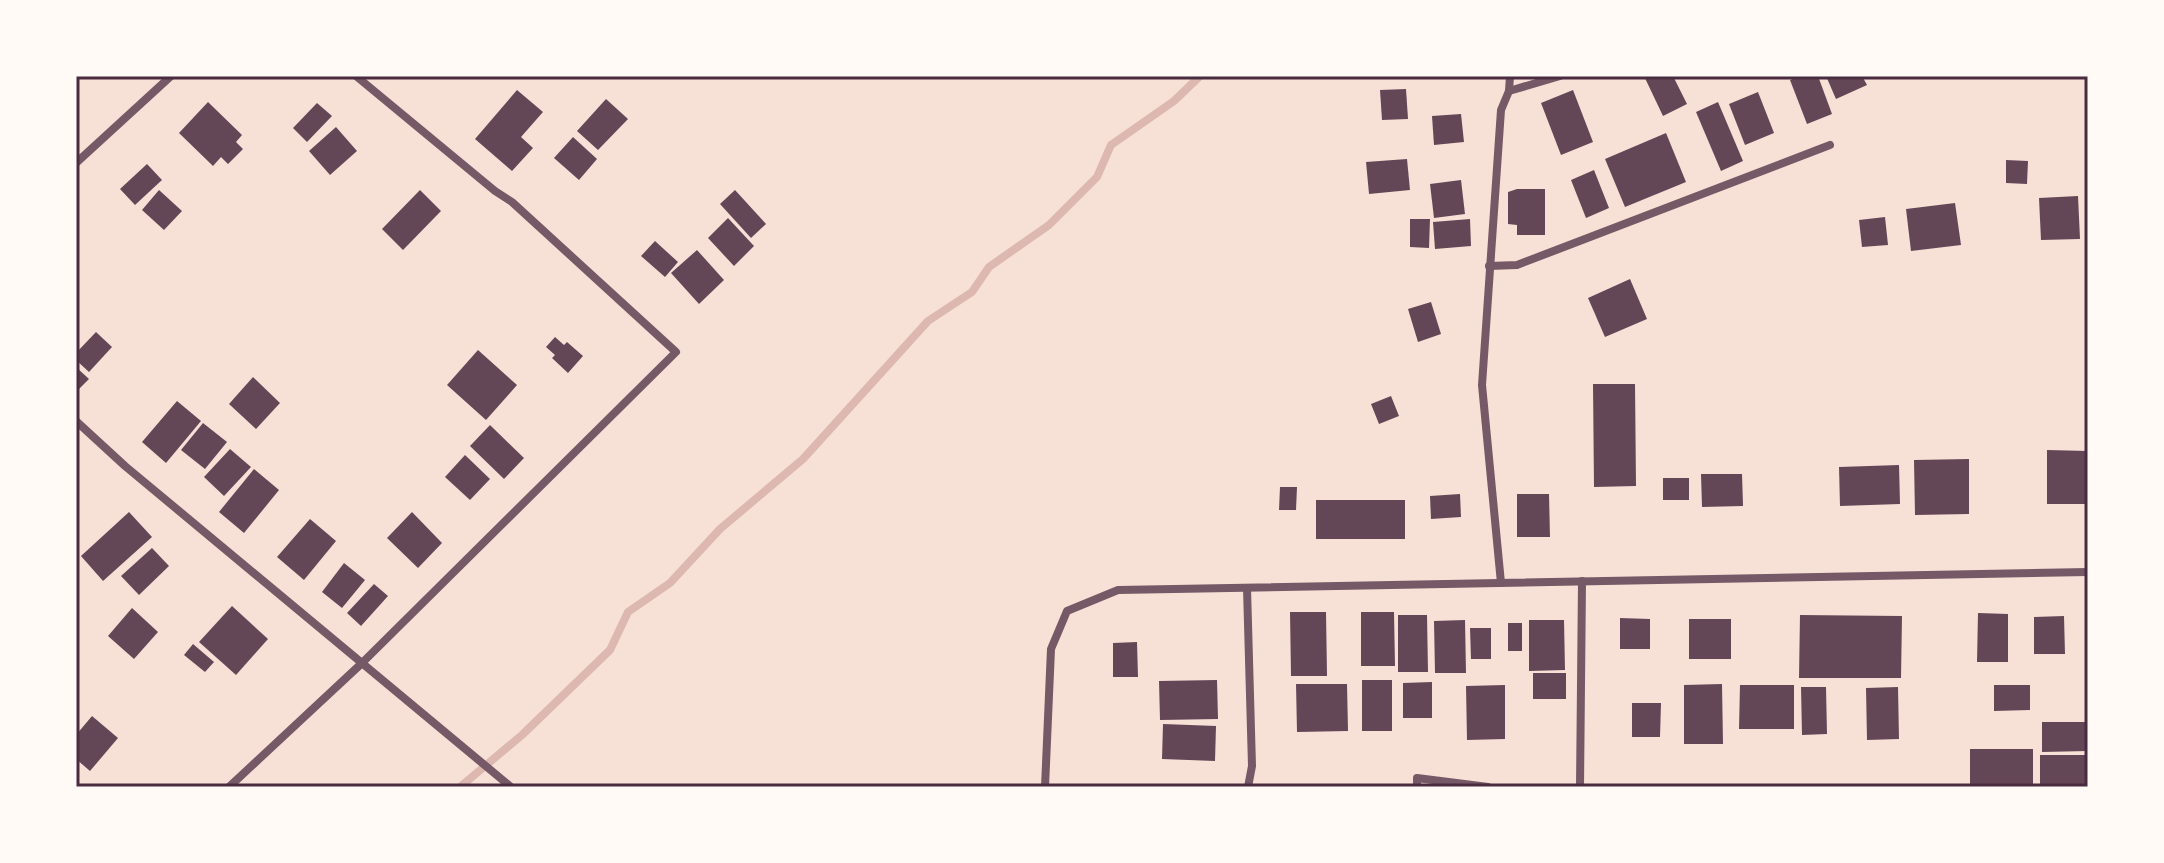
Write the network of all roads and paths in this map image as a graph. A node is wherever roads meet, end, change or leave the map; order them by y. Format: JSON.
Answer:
{"nodes":[{"id":1,"x":171,"y":76,"type":"edge"},
{"id":2,"x":356,"y":76,"type":"edge"},
{"id":3,"x":1510,"y":76,"type":"edge"},
{"id":4,"x":1560,"y":76,"type":"edge"},
{"id":5,"x":1509,"y":91,"type":"junction"},
{"id":6,"x":1830,"y":145,"type":"dead end"},
{"id":7,"x":76,"y":163,"type":"edge"},
{"id":8,"x":1489,"y":266,"type":"junction"},
{"id":9,"x":76,"y":421,"type":"edge"},
{"id":10,"x":2088,"y":572,"type":"edge"},
{"id":11,"x":1582,"y":581,"type":"junction"},
{"id":12,"x":1501,"y":583,"type":"junction"},
{"id":13,"x":1247,"y":588,"type":"junction"},
{"id":14,"x":361,"y":664,"type":"junction"},
{"id":15,"x":229,"y":787,"type":"edge"},
{"id":16,"x":511,"y":787,"type":"edge"},
{"id":17,"x":1045,"y":787,"type":"edge"},
{"id":18,"x":1248,"y":787,"type":"edge"},
{"id":19,"x":1417,"y":787,"type":"edge"},
{"id":20,"x":1488,"y":787,"type":"edge"},
{"id":21,"x":1580,"y":787,"type":"edge"}],
"edges":[{"from":1,"to":7,"type":"street"},
{"from":2,"to":14,"type":"street"},
{"from":3,"to":5,"type":"street"},
{"from":4,"to":5,"type":"street"},
{"from":5,"to":8,"type":"street"},
{"from":6,"to":8,"type":"street"},
{"from":8,"to":12,"type":"street"},
{"from":9,"to":14,"type":"street"},
{"from":10,"to":11,"type":"street"},
{"from":11,"to":12,"type":"street"},
{"from":11,"to":21,"type":"street"},
{"from":12,"to":13,"type":"street"},
{"from":13,"to":17,"type":"street"},
{"from":13,"to":18,"type":"street"},
{"from":14,"to":15,"type":"street"},
{"from":14,"to":16,"type":"street"},
{"from":19,"to":20,"type":"street"}]}
